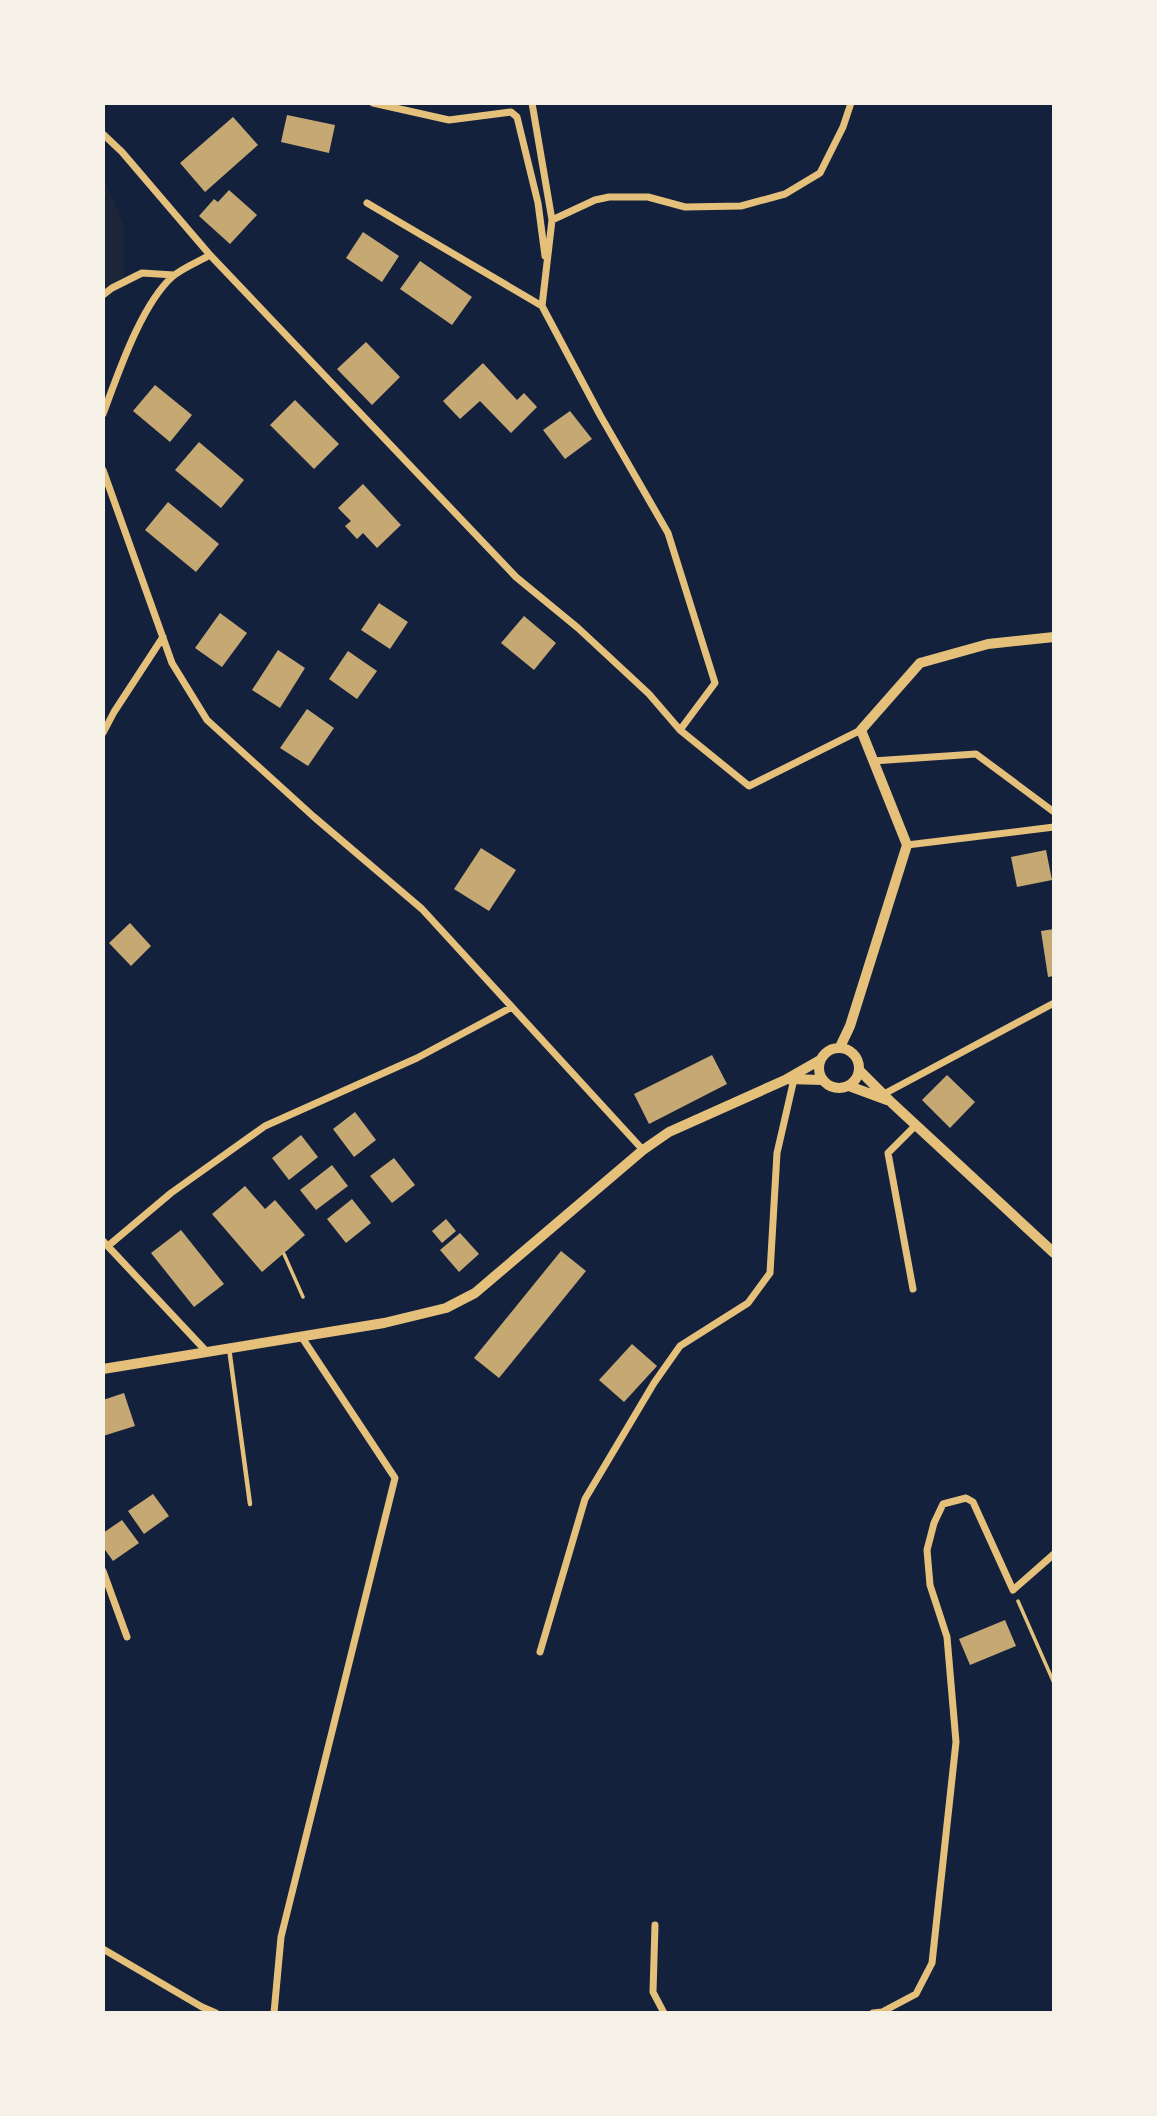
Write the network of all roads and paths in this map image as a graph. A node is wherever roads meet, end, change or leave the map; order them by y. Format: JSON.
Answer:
{"nodes":[{"id":1,"x":373,"y":103,"type":"edge"},
{"id":2,"x":532,"y":103,"type":"edge"},
{"id":3,"x":852,"y":103,"type":"edge"},
{"id":4,"x":103,"y":134,"type":"edge"},
{"id":5,"x":367,"y":203,"type":"dead end"},
{"id":6,"x":552,"y":220,"type":"junction"},
{"id":7,"x":210,"y":255,"type":"junction"},
{"id":8,"x":546,"y":268,"type":"junction"},
{"id":9,"x":174,"y":275,"type":"junction"},
{"id":10,"x":103,"y":295,"type":"edge"},
{"id":11,"x":542,"y":306,"type":"junction"},
{"id":12,"x":103,"y":414,"type":"edge"},
{"id":13,"x":103,"y":470,"type":"edge"},
{"id":14,"x":163,"y":637,"type":"junction"},
{"id":15,"x":1054,"y":637,"type":"edge"},
{"id":16,"x":680,"y":730,"type":"junction"},
{"id":17,"x":861,"y":730,"type":"junction"},
{"id":18,"x":103,"y":733,"type":"edge"},
{"id":19,"x":873,"y":761,"type":"junction"},
{"id":20,"x":1054,"y":812,"type":"edge"},
{"id":21,"x":1054,"y":827,"type":"edge"},
{"id":22,"x":907,"y":845,"type":"junction"},
{"id":23,"x":1054,"y":1003,"type":"edge"},
{"id":24,"x":512,"y":1007,"type":"junction"},
{"id":25,"x":840,"y":1047,"type":"junction"},
{"id":26,"x":820,"y":1060,"type":"junction"},
{"id":27,"x":859,"y":1070,"type":"junction"},
{"id":28,"x":790,"y":1079,"type":"junction"},
{"id":29,"x":822,"y":1080,"type":"junction"},
{"id":30,"x":849,"y":1086,"type":"junction"},
{"id":31,"x":884,"y":1094,"type":"junction"},
{"id":32,"x":892,"y":1103,"type":"junction"},
{"id":33,"x":916,"y":1125,"type":"junction"},
{"id":34,"x":643,"y":1150,"type":"junction"},
{"id":35,"x":106,"y":1243,"type":"edge"},
{"id":36,"x":1054,"y":1253,"type":"edge"},
{"id":37,"x":284,"y":1254,"type":"dead end"},
{"id":38,"x":913,"y":1289,"type":"dead end"},
{"id":39,"x":303,"y":1297,"type":"dead end"},
{"id":40,"x":301,"y":1336,"type":"junction"},
{"id":41,"x":228,"y":1348,"type":"junction"},
{"id":42,"x":206,"y":1352,"type":"junction"},
{"id":43,"x":103,"y":1368,"type":"edge"},
{"id":44,"x":250,"y":1504,"type":"dead end"},
{"id":45,"x":1054,"y":1554,"type":"edge"},
{"id":46,"x":103,"y":1572,"type":"edge"},
{"id":47,"x":1013,"y":1590,"type":"junction"},
{"id":48,"x":127,"y":1637,"type":"dead end"},
{"id":49,"x":540,"y":1652,"type":"dead end"},
{"id":50,"x":1054,"y":1683,"type":"edge"},
{"id":51,"x":655,"y":1925,"type":"dead end"},
{"id":52,"x":103,"y":1949,"type":"edge"},
{"id":53,"x":216,"y":2013,"type":"edge"},
{"id":54,"x":274,"y":2013,"type":"edge"},
{"id":55,"x":664,"y":2013,"type":"edge"},
{"id":56,"x":873,"y":2013,"type":"edge"}],
"edges":[{"from":1,"to":8,"type":"street"},
{"from":2,"to":6,"type":"street"},
{"from":3,"to":6,"type":"street"},
{"from":4,"to":7,"type":"street"},
{"from":5,"to":11,"type":"street"},
{"from":6,"to":8,"type":"street"},
{"from":7,"to":9,"type":"street"},
{"from":7,"to":16,"type":"street"},
{"from":8,"to":11,"type":"street"},
{"from":9,"to":10,"type":"street"},
{"from":9,"to":12,"type":"street"},
{"from":11,"to":16,"type":"street"},
{"from":13,"to":14,"type":"street"},
{"from":14,"to":18,"type":"street"},
{"from":14,"to":24,"type":"street"},
{"from":15,"to":17,"type":"street"},
{"from":16,"to":17,"type":"street"},
{"from":17,"to":19,"type":"street"},
{"from":19,"to":20,"type":"street"},
{"from":19,"to":22,"type":"street"},
{"from":21,"to":22,"type":"street"},
{"from":22,"to":25,"type":"street"},
{"from":23,"to":31,"type":"street"},
{"from":24,"to":34,"type":"street"},
{"from":24,"to":35,"type":"street"},
{"from":25,"to":26,"type":"street"},
{"from":25,"to":27,"type":"street"},
{"from":26,"to":28,"type":"street"},
{"from":26,"to":29,"type":"street"},
{"from":27,"to":30,"type":"street"},
{"from":27,"to":31,"type":"street"},
{"from":28,"to":29,"type":"street"},
{"from":28,"to":34,"type":"street"},
{"from":28,"to":49,"type":"street"},
{"from":29,"to":30,"type":"street"},
{"from":30,"to":32,"type":"street"},
{"from":31,"to":32,"type":"street"},
{"from":32,"to":33,"type":"street"},
{"from":33,"to":36,"type":"street"},
{"from":33,"to":38,"type":"street"},
{"from":34,"to":40,"type":"street"},
{"from":35,"to":42,"type":"street"},
{"from":37,"to":39,"type":"path"},
{"from":40,"to":41,"type":"street"},
{"from":40,"to":54,"type":"street"},
{"from":41,"to":42,"type":"street"},
{"from":41,"to":44,"type":"lane"},
{"from":42,"to":43,"type":"street"},
{"from":45,"to":47,"type":"street"},
{"from":46,"to":48,"type":"street"},
{"from":47,"to":50,"type":"path"},
{"from":47,"to":56,"type":"street"},
{"from":51,"to":55,"type":"street"},
{"from":52,"to":53,"type":"street"}]}
